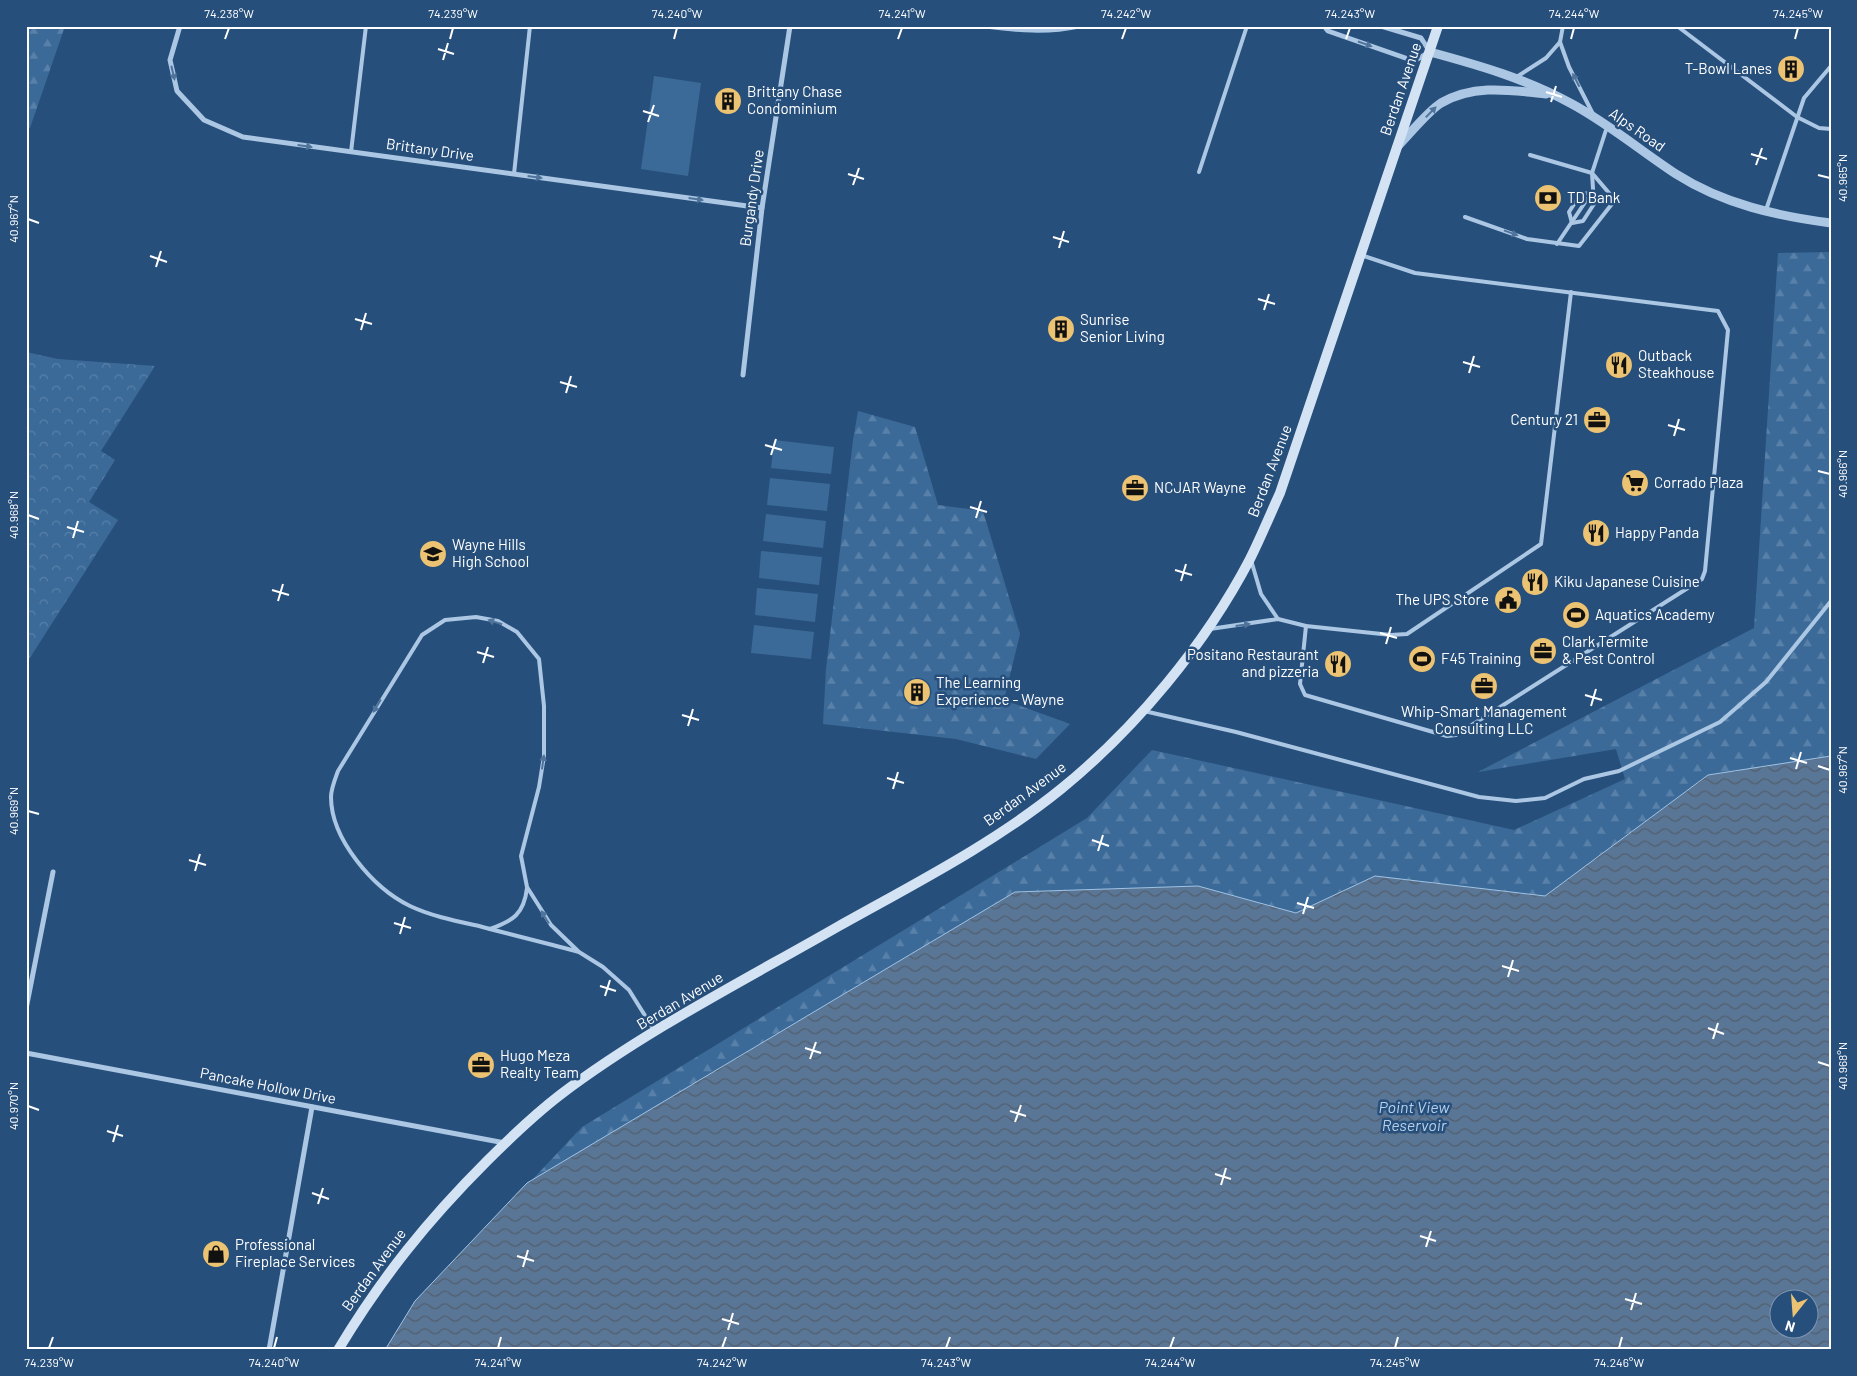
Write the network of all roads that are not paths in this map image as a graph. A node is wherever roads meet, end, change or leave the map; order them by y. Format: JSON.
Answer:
{"nodes":[{"id":1,"x":180,"y":26,"type":"edge"},
{"id":2,"x":366,"y":26,"type":"edge"},
{"id":3,"x":530,"y":26,"type":"edge"},
{"id":4,"x":790,"y":26,"type":"edge"},
{"id":5,"x":985,"y":26,"type":"edge"},
{"id":6,"x":1079,"y":26,"type":"edge"},
{"id":7,"x":1247,"y":26,"type":"edge"},
{"id":8,"x":1324,"y":26,"type":"edge"},
{"id":9,"x":1381,"y":26,"type":"edge"},
{"id":10,"x":1438,"y":26,"type":"edge"},
{"id":11,"x":1563,"y":26,"type":"edge"},
{"id":12,"x":1677,"y":26,"type":"edge"},
{"id":13,"x":1560,"y":42,"type":"junction"},
{"id":14,"x":1430,"y":52,"type":"junction"},
{"id":15,"x":1831,"y":66,"type":"edge"},
{"id":16,"x":1515,"y":78,"type":"junction"},
{"id":17,"x":1554,"y":95,"type":"junction"},
{"id":18,"x":1594,"y":116,"type":"junction"},
{"id":19,"x":1798,"y":117,"type":"junction"},
{"id":20,"x":1608,"y":125,"type":"junction"},
{"id":21,"x":1831,"y":129,"type":"edge"},
{"id":22,"x":1397,"y":147,"type":"junction"},
{"id":23,"x":351,"y":152,"type":"junction"},
{"id":24,"x":1530,"y":155,"type":"dead end"},
{"id":25,"x":1199,"y":172,"type":"dead end"},
{"id":26,"x":1592,"y":173,"type":"junction"},
{"id":27,"x":514,"y":174,"type":"junction"},
{"id":28,"x":1592,"y":192,"type":"junction"},
{"id":29,"x":762,"y":208,"type":"junction"},
{"id":30,"x":1765,"y":212,"type":"junction"},
{"id":31,"x":1465,"y":217,"type":"dead end"},
{"id":32,"x":1572,"y":223,"type":"junction"},
{"id":33,"x":1831,"y":223,"type":"edge"},
{"id":34,"x":1557,"y":244,"type":"junction"},
{"id":35,"x":1361,"y":255,"type":"junction"},
{"id":36,"x":1570,"y":292,"type":"junction"},
{"id":37,"x":743,"y":375,"type":"dead end"},
{"id":38,"x":1250,"y":558,"type":"junction"},
{"id":39,"x":1831,"y":600,"type":"edge"},
{"id":40,"x":1278,"y":619,"type":"junction"},
{"id":41,"x":1306,"y":626,"type":"junction"},
{"id":42,"x":1208,"y":629,"type":"junction"},
{"id":43,"x":1142,"y":710,"type":"junction"},
{"id":44,"x":53,"y":872,"type":"dead end"},
{"id":45,"x":527,"y":887,"type":"junction"},
{"id":46,"x":490,"y":929,"type":"junction"},
{"id":47,"x":579,"y":952,"type":"junction"},
{"id":48,"x":26,"y":1009,"type":"edge"},
{"id":49,"x":655,"y":1032,"type":"junction"},
{"id":50,"x":26,"y":1052,"type":"edge"},
{"id":51,"x":312,"y":1107,"type":"junction"},
{"id":52,"x":505,"y":1143,"type":"junction"},
{"id":53,"x":269,"y":1350,"type":"edge"},
{"id":54,"x":338,"y":1350,"type":"edge"}],
"edges":[{"from":1,"to":23,"type":"street","name":"Brittany Drive","one_way":true},
{"from":2,"to":23,"type":"lane"},
{"from":3,"to":27,"type":"lane"},
{"from":4,"to":29,"type":"street","name":"Burgandy Drive"},
{"from":5,"to":6,"type":"street"},
{"from":7,"to":25,"type":"lane"},
{"from":8,"to":14,"type":"street","one_way":true},
{"from":9,"to":14,"type":"street"},
{"from":10,"to":14,"type":"main road","name":"Berdan Avenue"},
{"from":11,"to":13,"type":"lane"},
{"from":12,"to":19,"type":"lane"},
{"from":13,"to":16,"type":"lane"},
{"from":18,"to":13,"type":"lane","one_way":true},
{"from":14,"to":16,"type":"street","name":"Alps Road"},
{"from":14,"to":22,"type":"main road","name":"Berdan Avenue"},
{"from":15,"to":19,"type":"lane"},
{"from":16,"to":17,"type":"street","name":"Alps Road"},
{"from":17,"to":18,"type":"street","name":"Alps Road"},
{"from":22,"to":17,"type":"street","one_way":true},
{"from":18,"to":20,"type":"street","name":"Alps Road"},
{"from":19,"to":21,"type":"lane"},
{"from":19,"to":30,"type":"lane"},
{"from":20,"to":26,"type":"lane"},
{"from":20,"to":30,"type":"street","name":"Alps Road"},
{"from":22,"to":35,"type":"main road","name":"Berdan Avenue"},
{"from":23,"to":27,"type":"street","name":"Brittany Drive"},
{"from":24,"to":26,"type":"lane"},
{"from":26,"to":28,"type":"lane"},
{"from":26,"to":34,"type":"lane"},
{"from":27,"to":29,"type":"street","name":"Brittany Drive","one_way":true},
{"from":28,"to":32,"type":"lane"},
{"from":28,"to":32,"type":"lane"},
{"from":28,"to":32,"type":"lane"},
{"from":29,"to":37,"type":"street","name":"Burgandy Drive"},
{"from":30,"to":33,"type":"street","name":"Alps Road"},
{"from":31,"to":34,"type":"lane","one_way":true},
{"from":32,"to":34,"type":"lane"},
{"from":35,"to":36,"type":"lane"},
{"from":35,"to":38,"type":"main road","name":"Berdan Avenue"},
{"from":36,"to":41,"type":"lane"},
{"from":36,"to":41,"type":"lane"},
{"from":38,"to":40,"type":"lane"},
{"from":38,"to":42,"type":"main road","name":"Berdan Avenue"},
{"from":39,"to":43,"type":"lane"},
{"from":40,"to":41,"type":"lane"},
{"from":42,"to":40,"type":"lane","one_way":true},
{"from":42,"to":43,"type":"main road","name":"Berdan Avenue"},
{"from":43,"to":49,"type":"main road","name":"Berdan Avenue"},
{"from":44,"to":48,"type":"street"},
{"from":45,"to":46,"type":"lane"},
{"from":45,"to":46,"type":"lane","one_way":true},
{"from":47,"to":45,"type":"lane","one_way":true},
{"from":46,"to":47,"type":"lane"},
{"from":47,"to":49,"type":"lane"},
{"from":49,"to":52,"type":"main road","name":"Berdan Avenue"},
{"from":50,"to":51,"type":"street","name":"Pancake Hollow Drive"},
{"from":51,"to":52,"type":"street","name":"Pancake Hollow Drive"},
{"from":51,"to":53,"type":"street"},
{"from":52,"to":54,"type":"main road","name":"Berdan Avenue"}]}
